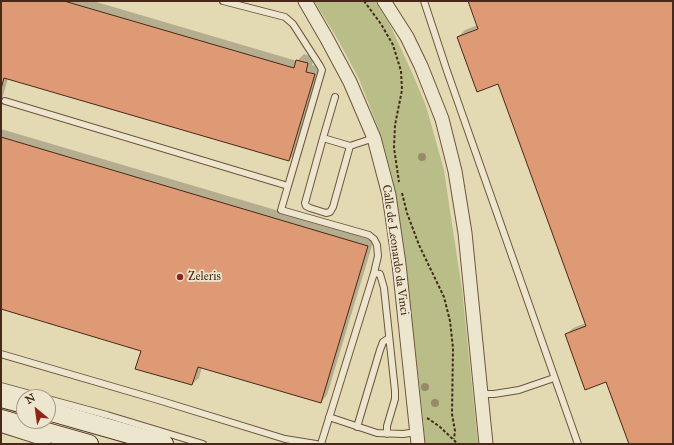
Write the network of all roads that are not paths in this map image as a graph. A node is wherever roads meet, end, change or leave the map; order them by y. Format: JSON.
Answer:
{"nodes":[{"id":1,"x":223,"y":1,"type":"edge"},
{"id":2,"x":305,"y":1,"type":"edge"},
{"id":3,"x":384,"y":1,"type":"edge"},
{"id":4,"x":424,"y":1,"type":"edge"},
{"id":5,"x":335,"y":98,"type":"dead end"},
{"id":6,"x":5,"y":101,"type":"dead end"},
{"id":7,"x":323,"y":138,"type":"junction"},
{"id":8,"x":374,"y":138,"type":"junction"},
{"id":9,"x":350,"y":146,"type":"junction"},
{"id":10,"x":288,"y":186,"type":"junction"},
{"id":11,"x":374,"y":273,"type":"junction"},
{"id":12,"x":389,"y":338,"type":"junction"},
{"id":13,"x":1,"y":354,"type":"edge"},
{"id":14,"x":554,"y":378,"type":"junction"},
{"id":15,"x":1,"y":386,"type":"edge"},
{"id":16,"x":16,"y":390,"type":"edge"},
{"id":17,"x":481,"y":394,"type":"junction"},
{"id":18,"x":1,"y":398,"type":"edge"},
{"id":19,"x":56,"y":401,"type":"edge"},
{"id":20,"x":16,"y":402,"type":"edge"},
{"id":21,"x":56,"y":413,"type":"edge"},
{"id":22,"x":329,"y":418,"type":"junction"},
{"id":23,"x":1,"y":419,"type":"edge"},
{"id":24,"x":357,"y":427,"type":"junction"},
{"id":25,"x":1,"y":430,"type":"edge"},
{"id":26,"x":387,"y":434,"type":"junction"},
{"id":27,"x":418,"y":438,"type":"edge"},
{"id":28,"x":48,"y":444,"type":"edge"},
{"id":29,"x":89,"y":444,"type":"edge"},
{"id":30,"x":164,"y":444,"type":"edge"},
{"id":31,"x":203,"y":444,"type":"edge"},
{"id":32,"x":316,"y":444,"type":"edge"},
{"id":33,"x":321,"y":444,"type":"edge"},
{"id":34,"x":486,"y":444,"type":"edge"},
{"id":35,"x":578,"y":444,"type":"edge"}],
"edges":[{"from":1,"to":10,"type":"lane"},
{"from":2,"to":8,"type":"street","name":"Calle de Leonardo da Vinci"},
{"from":3,"to":17,"type":"street"},
{"from":4,"to":14,"type":"lane"},
{"from":5,"to":7,"type":"lane"},
{"from":6,"to":10,"type":"lane"},
{"from":7,"to":9,"type":"lane"},
{"from":7,"to":9,"type":"lane"},
{"from":8,"to":9,"type":"lane"},
{"from":8,"to":27,"type":"street","name":"Calle de Leonardo da Vinci"},
{"from":10,"to":11,"type":"lane"},
{"from":11,"to":12,"type":"lane"},
{"from":11,"to":22,"type":"lane"},
{"from":12,"to":24,"type":"lane"},
{"from":12,"to":26,"type":"lane"},
{"from":13,"to":32,"type":"lane"},
{"from":14,"to":17,"type":"lane"},
{"from":14,"to":35,"type":"lane"},
{"from":15,"to":16,"type":"lane"},
{"from":17,"to":34,"type":"street"},
{"from":18,"to":20,"type":"main road"},
{"from":19,"to":31,"type":"lane"},
{"from":21,"to":30,"type":"main road"},
{"from":22,"to":24,"type":"lane"},
{"from":22,"to":33,"type":"lane"},
{"from":23,"to":29,"type":"main road"},
{"from":24,"to":26,"type":"lane"},
{"from":25,"to":28,"type":"lane"},
{"from":26,"to":27,"type":"lane"}]}
